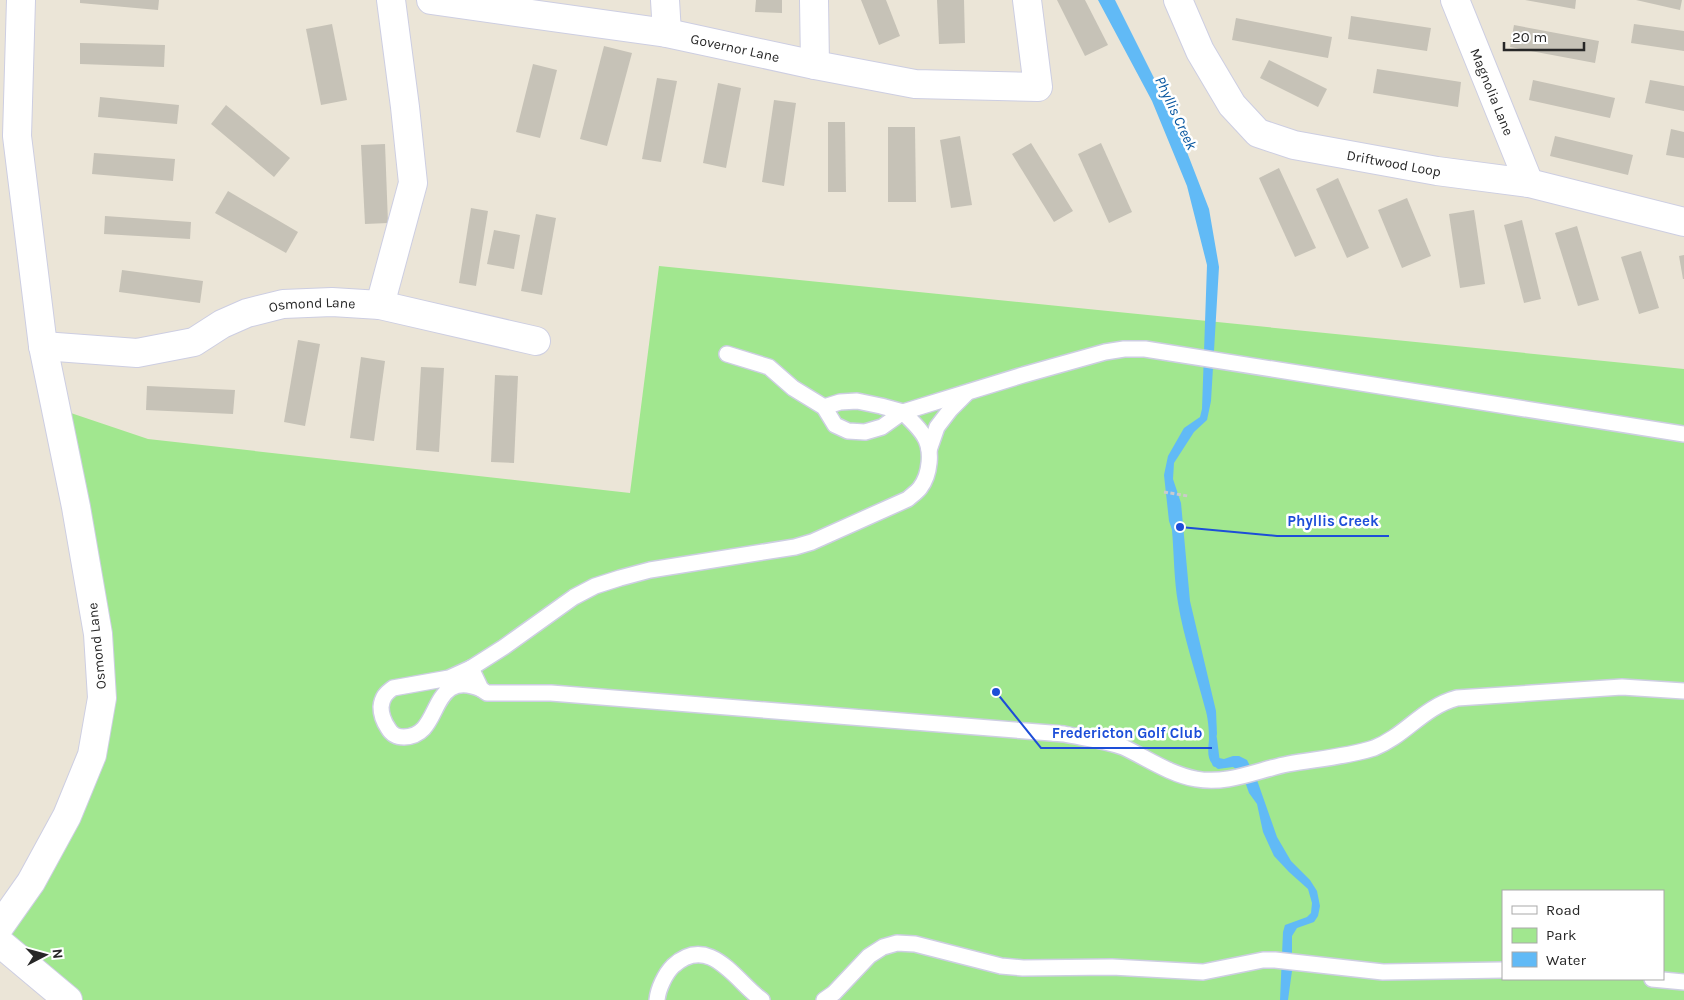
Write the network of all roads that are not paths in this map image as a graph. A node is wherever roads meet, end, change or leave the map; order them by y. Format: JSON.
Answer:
{"nodes":[{"id":1,"x":21,"y":0,"type":"edge"},
{"id":2,"x":391,"y":0,"type":"edge"},
{"id":3,"x":431,"y":0,"type":"edge"},
{"id":4,"x":665,"y":0,"type":"edge"},
{"id":5,"x":814,"y":0,"type":"edge"},
{"id":6,"x":1027,"y":0,"type":"edge"},
{"id":7,"x":1178,"y":0,"type":"edge"},
{"id":8,"x":1455,"y":0,"type":"edge"},
{"id":9,"x":667,"y":33,"type":"junction"},
{"id":10,"x":815,"y":66,"type":"junction"},
{"id":11,"x":8,"y":136,"type":"edge"},
{"id":12,"x":1529,"y":183,"type":"junction"},
{"id":13,"x":1684,"y":222,"type":"edge"},
{"id":14,"x":380,"y":305,"type":"junction"},
{"id":15,"x":536,"y":341,"type":"dead end"},
{"id":16,"x":43,"y":346,"type":"junction"},
{"id":17,"x":727,"y":354,"type":"dead end"},
{"id":18,"x":969,"y":392,"type":"junction"},
{"id":19,"x":824,"y":407,"type":"junction"},
{"id":20,"x":902,"y":412,"type":"junction"},
{"id":21,"x":1684,"y":434,"type":"edge"},
{"id":22,"x":929,"y":450,"type":"junction"},
{"id":23,"x":472,"y":668,"type":"junction"},
{"id":24,"x":481,"y":689,"type":"junction"},
{"id":25,"x":1684,"y":691,"type":"edge"},
{"id":26,"x":0,"y":926,"type":"edge"},
{"id":27,"x":0,"y":944,"type":"edge"},
{"id":28,"x":1502,"y":970,"type":"edge"},
{"id":29,"x":1663,"y":980,"type":"edge"},
{"id":30,"x":1684,"y":982,"type":"edge"},
{"id":31,"x":830,"y":998,"type":"edge"},
{"id":32,"x":68,"y":1000,"type":"edge"},
{"id":33,"x":657,"y":1000,"type":"edge"},
{"id":34,"x":762,"y":1000,"type":"edge"}],
"edges":[{"from":1,"to":11,"type":"street","name":"Osmond Lane"},
{"from":2,"to":14,"type":"street"},
{"from":3,"to":9,"type":"street","name":"Governor Lane"},
{"from":4,"to":9,"type":"street"},
{"from":5,"to":10,"type":"street"},
{"from":6,"to":10,"type":"street","name":"Governor Lane"},
{"from":7,"to":12,"type":"street","name":"Driftwood Loop"},
{"from":8,"to":12,"type":"street","name":"Magnolia Lane"},
{"from":9,"to":10,"type":"street","name":"Governor Lane"},
{"from":11,"to":16,"type":"street","name":"Osmond Lane"},
{"from":12,"to":13,"type":"street","name":"Driftwood Loop"},
{"from":14,"to":15,"type":"street","name":"Osmond Lane"},
{"from":14,"to":16,"type":"street","name":"Osmond Lane"},
{"from":16,"to":26,"type":"street","name":"Osmond Lane"},
{"from":17,"to":19,"type":"lane"},
{"from":18,"to":20,"type":"lane"},
{"from":18,"to":21,"type":"lane"},
{"from":18,"to":22,"type":"lane"},
{"from":19,"to":20,"type":"lane"},
{"from":19,"to":20,"type":"lane"},
{"from":20,"to":22,"type":"lane"},
{"from":22,"to":23,"type":"lane"},
{"from":23,"to":24,"type":"lane"},
{"from":23,"to":24,"type":"lane"},
{"from":24,"to":25,"type":"lane"},
{"from":27,"to":32,"type":"street"},
{"from":28,"to":31,"type":"lane"},
{"from":29,"to":30,"type":"lane"},
{"from":33,"to":34,"type":"lane"}]}
